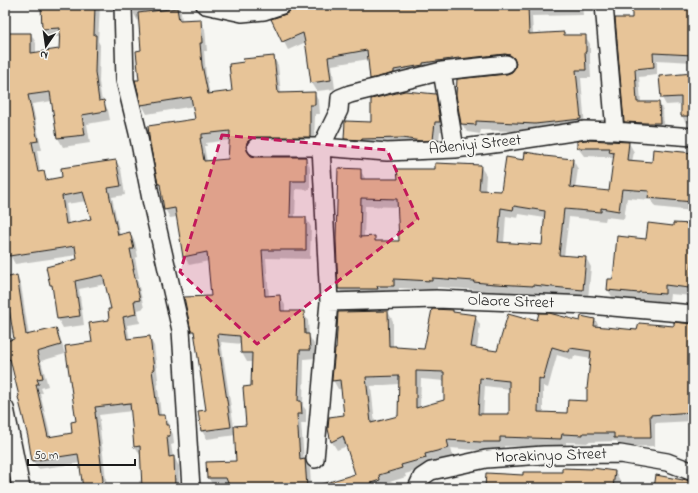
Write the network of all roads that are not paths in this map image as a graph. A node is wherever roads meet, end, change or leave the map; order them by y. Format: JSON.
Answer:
{"nodes":[{"id":1,"x":123,"y":5,"type":"edge"},
{"id":2,"x":205,"y":5,"type":"edge"},
{"id":3,"x":282,"y":5,"type":"edge"},
{"id":4,"x":604,"y":5,"type":"edge"},
{"id":5,"x":506,"y":64,"type":"dead end"},
{"id":6,"x":442,"y":71,"type":"junction"},
{"id":7,"x":615,"y":131,"type":"junction"},
{"id":8,"x":693,"y":137,"type":"edge"},
{"id":9,"x":256,"y":147,"type":"dead end"},
{"id":10,"x":321,"y":147,"type":"junction"},
{"id":11,"x":455,"y":149,"type":"junction"},
{"id":12,"x":330,"y":302,"type":"junction"},
{"id":13,"x":693,"y":314,"type":"edge"},
{"id":14,"x":5,"y":408,"type":"edge"},
{"id":15,"x":315,"y":459,"type":"dead end"},
{"id":16,"x":693,"y":472,"type":"edge"},
{"id":17,"x":21,"y":488,"type":"edge"},
{"id":18,"x":191,"y":488,"type":"edge"},
{"id":19,"x":417,"y":488,"type":"edge"}],
"edges":[{"from":1,"to":18,"type":"street"},
{"from":2,"to":3,"type":"street"},
{"from":4,"to":7,"type":"street"},
{"from":5,"to":6,"type":"street"},
{"from":6,"to":10,"type":"street"},
{"from":6,"to":11,"type":"street"},
{"from":7,"to":8,"type":"street","name":"Adeniyi Street"},
{"from":7,"to":11,"type":"street","name":"Adeniyi Street"},
{"from":9,"to":10,"type":"street","name":"Adeniyi Street"},
{"from":10,"to":11,"type":"street","name":"Adeniyi Street"},
{"from":10,"to":12,"type":"street"},
{"from":12,"to":13,"type":"street","name":"Olaore Street"},
{"from":12,"to":15,"type":"street"},
{"from":14,"to":17,"type":"street"},
{"from":16,"to":19,"type":"street","name":"Morakinyo Street"}]}
